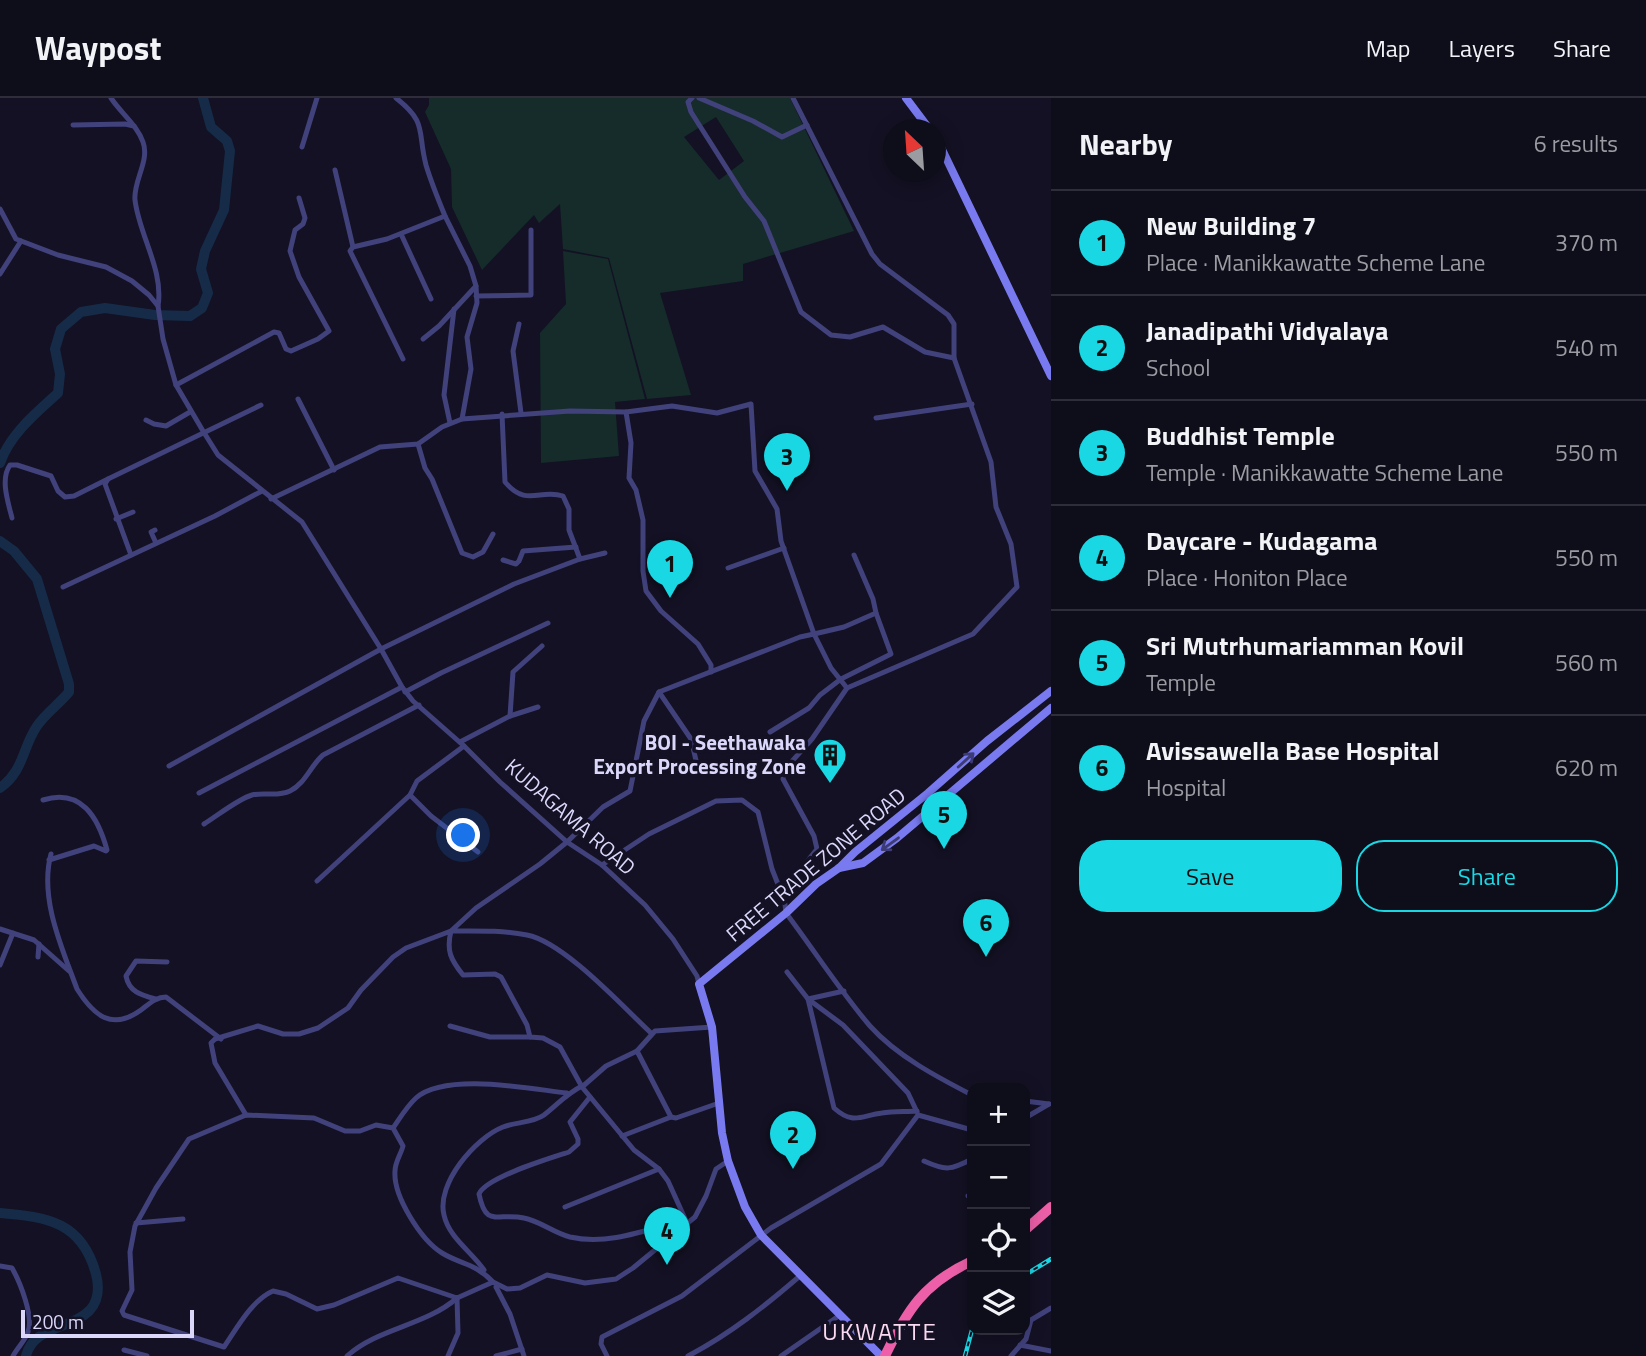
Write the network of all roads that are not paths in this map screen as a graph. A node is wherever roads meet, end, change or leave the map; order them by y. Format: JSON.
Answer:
{"nodes":[{"id":1,"x":111,"y":98,"type":"edge"},
{"id":2,"x":317,"y":98,"type":"edge"},
{"id":3,"x":396,"y":98,"type":"edge"},
{"id":4,"x":692,"y":98,"type":"edge"},
{"id":5,"x":699,"y":98,"type":"edge"},
{"id":6,"x":793,"y":98,"type":"edge"},
{"id":7,"x":906,"y":98,"type":"edge"},
{"id":8,"x":922,"y":119,"type":"edge"},
{"id":9,"x":73,"y":125,"type":"dead end"},
{"id":10,"x":134,"y":125,"type":"junction"},
{"id":11,"x":807,"y":125,"type":"junction"},
{"id":12,"x":302,"y":147,"type":"dead end"},
{"id":13,"x":946,"y":158,"type":"edge"},
{"id":14,"x":335,"y":170,"type":"dead end"},
{"id":15,"x":299,"y":198,"type":"dead end"},
{"id":16,"x":0,"y":209,"type":"edge"},
{"id":17,"x":445,"y":216,"type":"junction"},
{"id":18,"x":531,"y":230,"type":"dead end"},
{"id":19,"x":401,"y":234,"type":"junction"},
{"id":20,"x":21,"y":241,"type":"junction"},
{"id":21,"x":353,"y":247,"type":"junction"},
{"id":22,"x":0,"y":274,"type":"edge"},
{"id":23,"x":476,"y":286,"type":"junction"},
{"id":24,"x":476,"y":296,"type":"junction"},
{"id":25,"x":431,"y":299,"type":"dead end"},
{"id":26,"x":158,"y":306,"type":"junction"},
{"id":27,"x":454,"y":309,"type":"junction"},
{"id":28,"x":519,"y":324,"type":"dead end"},
{"id":29,"x":424,"y":339,"type":"dead end"},
{"id":30,"x":954,"y":358,"type":"junction"},
{"id":31,"x":403,"y":359,"type":"dead end"},
{"id":32,"x":1051,"y":376,"type":"edge"},
{"id":33,"x":176,"y":385,"type":"junction"},
{"id":34,"x":298,"y":399,"type":"dead end"},
{"id":35,"x":972,"y":404,"type":"junction"},
{"id":36,"x":261,"y":405,"type":"dead end"},
{"id":37,"x":190,"y":412,"type":"junction"},
{"id":38,"x":626,"y":412,"type":"junction"},
{"id":39,"x":521,"y":413,"type":"junction"},
{"id":40,"x":502,"y":414,"type":"junction"},
{"id":41,"x":462,"y":418,"type":"junction"},
{"id":42,"x":876,"y":418,"type":"dead end"},
{"id":43,"x":146,"y":420,"type":"dead end"},
{"id":44,"x":450,"y":423,"type":"junction"},
{"id":45,"x":203,"y":431,"type":"junction"},
{"id":46,"x":418,"y":444,"type":"junction"},
{"id":47,"x":334,"y":470,"type":"junction"},
{"id":48,"x":108,"y":479,"type":"junction"},
{"id":49,"x":262,"y":491,"type":"junction"},
{"id":50,"x":271,"y":499,"type":"junction"},
{"id":51,"x":133,"y":512,"type":"dead end"},
{"id":52,"x":12,"y":518,"type":"dead end"},
{"id":53,"x":116,"y":519,"type":"junction"},
{"id":54,"x":155,"y":530,"type":"dead end"},
{"id":55,"x":493,"y":534,"type":"dead end"},
{"id":56,"x":156,"y":543,"type":"junction"},
{"id":57,"x":576,"y":547,"type":"junction"},
{"id":58,"x":784,"y":548,"type":"junction"},
{"id":59,"x":605,"y":553,"type":"dead end"},
{"id":60,"x":131,"y":555,"type":"junction"},
{"id":61,"x":854,"y":555,"type":"dead end"},
{"id":62,"x":580,"y":559,"type":"junction"},
{"id":63,"x":503,"y":560,"type":"dead end"},
{"id":64,"x":728,"y":568,"type":"dead end"},
{"id":65,"x":63,"y":587,"type":"dead end"},
{"id":66,"x":876,"y":613,"type":"junction"},
{"id":67,"x":548,"y":623,"type":"dead end"},
{"id":68,"x":814,"y":634,"type":"junction"},
{"id":69,"x":542,"y":646,"type":"dead end"},
{"id":70,"x":381,"y":649,"type":"junction"},
{"id":71,"x":711,"y":672,"type":"junction"},
{"id":72,"x":841,"y":679,"type":"junction"},
{"id":73,"x":847,"y":688,"type":"junction"},
{"id":74,"x":404,"y":689,"type":"junction"},
{"id":75,"x":1051,"y":691,"type":"edge"},
{"id":76,"x":659,"y":692,"type":"junction"},
{"id":77,"x":419,"y":705,"type":"junction"},
{"id":78,"x":538,"y":707,"type":"dead end"},
{"id":79,"x":1051,"y":708,"type":"edge"},
{"id":80,"x":510,"y":716,"type":"junction"},
{"id":81,"x":770,"y":732,"type":"dead end"},
{"id":82,"x":462,"y":744,"type":"junction"},
{"id":83,"x":169,"y":766,"type":"dead end"},
{"id":84,"x":698,"y":769,"type":"dead end"},
{"id":85,"x":199,"y":793,"type":"dead end"},
{"id":86,"x":410,"y":794,"type":"junction"},
{"id":87,"x":43,"y":800,"type":"dead end"},
{"id":88,"x":204,"y":824,"type":"dead end"},
{"id":89,"x":567,"y":842,"type":"junction"},
{"id":90,"x":478,"y":852,"type":"dead end"},
{"id":91,"x":602,"y":865,"type":"junction"},
{"id":92,"x":839,"y":868,"type":"junction"},
{"id":93,"x":317,"y":881,"type":"dead end"},
{"id":94,"x":784,"y":897,"type":"junction"},
{"id":95,"x":786,"y":914,"type":"junction"},
{"id":96,"x":0,"y":929,"type":"edge"},
{"id":97,"x":451,"y":931,"type":"junction"},
{"id":98,"x":13,"y":933,"type":"junction"},
{"id":99,"x":39,"y":944,"type":"junction"},
{"id":100,"x":38,"y":957,"type":"dead end"},
{"id":101,"x":167,"y":962,"type":"dead end"},
{"id":102,"x":0,"y":965,"type":"edge"},
{"id":103,"x":787,"y":972,"type":"dead end"},
{"id":104,"x":71,"y":973,"type":"junction"},
{"id":105,"x":699,"y":984,"type":"junction"},
{"id":106,"x":844,"y":990,"type":"junction"},
{"id":107,"x":156,"y":999,"type":"junction"},
{"id":108,"x":808,"y":999,"type":"junction"},
{"id":109,"x":450,"y":1026,"type":"dead end"},
{"id":110,"x":712,"y":1027,"type":"junction"},
{"id":111,"x":651,"y":1033,"type":"junction"},
{"id":112,"x":530,"y":1037,"type":"junction"},
{"id":113,"x":221,"y":1039,"type":"junction"},
{"id":114,"x":637,"y":1051,"type":"junction"},
{"id":115,"x":582,"y":1086,"type":"junction"},
{"id":116,"x":967,"y":1092,"type":"edge"},
{"id":117,"x":566,"y":1094,"type":"junction"},
{"id":118,"x":590,"y":1097,"type":"junction"},
{"id":119,"x":1030,"y":1102,"type":"edge"},
{"id":120,"x":719,"y":1103,"type":"junction"},
{"id":121,"x":1050,"y":1104,"type":"edge"},
{"id":122,"x":918,"y":1113,"type":"junction"},
{"id":123,"x":246,"y":1115,"type":"junction"},
{"id":124,"x":1030,"y":1115,"type":"edge"},
{"id":125,"x":671,"y":1117,"type":"junction"},
{"id":126,"x":393,"y":1128,"type":"junction"},
{"id":127,"x":967,"y":1128,"type":"edge"},
{"id":128,"x":622,"y":1136,"type":"junction"},
{"id":129,"x":728,"y":1161,"type":"junction"},
{"id":130,"x":924,"y":1161,"type":"dead end"},
{"id":131,"x":967,"y":1162,"type":"edge"},
{"id":132,"x":659,"y":1169,"type":"junction"},
{"id":133,"x":565,"y":1207,"type":"dead end"},
{"id":134,"x":1051,"y":1207,"type":"edge"},
{"id":135,"x":183,"y":1219,"type":"dead end"},
{"id":136,"x":136,"y":1223,"type":"junction"},
{"id":137,"x":687,"y":1223,"type":"junction"},
{"id":138,"x":1030,"y":1226,"type":"edge"},
{"id":139,"x":674,"y":1232,"type":"junction"},
{"id":140,"x":761,"y":1235,"type":"junction"},
{"id":141,"x":967,"y":1264,"type":"edge"},
{"id":142,"x":3,"y":1267,"type":"edge"},
{"id":143,"x":801,"y":1275,"type":"junction"},
{"id":144,"x":493,"y":1282,"type":"junction"},
{"id":145,"x":457,"y":1298,"type":"junction"},
{"id":146,"x":1051,"y":1308,"type":"edge"},
{"id":147,"x":840,"y":1315,"type":"junction"},
{"id":148,"x":1020,"y":1345,"type":"junction"},
{"id":149,"x":224,"y":1347,"type":"junction"},
{"id":150,"x":522,"y":1349,"type":"junction"},
{"id":151,"x":124,"y":1350,"type":"dead end"},
{"id":152,"x":1051,"y":1351,"type":"edge"},
{"id":153,"x":13,"y":1356,"type":"edge"},
{"id":154,"x":147,"y":1356,"type":"edge"},
{"id":155,"x":220,"y":1356,"type":"edge"},
{"id":156,"x":347,"y":1356,"type":"edge"},
{"id":157,"x":448,"y":1356,"type":"edge"},
{"id":158,"x":496,"y":1356,"type":"edge"},
{"id":159,"x":524,"y":1356,"type":"edge"},
{"id":160,"x":607,"y":1356,"type":"edge"},
{"id":161,"x":688,"y":1356,"type":"edge"},
{"id":162,"x":781,"y":1356,"type":"edge"},
{"id":163,"x":883,"y":1356,"type":"edge"},
{"id":164,"x":1011,"y":1356,"type":"edge"}],
"edges":[{"from":1,"to":10,"type":"street"},
{"from":2,"to":12,"type":"street"},
{"from":3,"to":17,"type":"street"},
{"from":4,"to":30,"type":"street"},
{"from":5,"to":11,"type":"street"},
{"from":6,"to":11,"type":"street"},
{"from":7,"to":8,"type":"street"},
{"from":9,"to":10,"type":"street"},
{"from":10,"to":26,"type":"street"},
{"from":11,"to":30,"type":"street"},
{"from":13,"to":32,"type":"street"},
{"from":14,"to":21,"type":"street"},
{"from":15,"to":33,"type":"street"},
{"from":16,"to":20,"type":"street"},
{"from":17,"to":19,"type":"street"},
{"from":17,"to":23,"type":"street"},
{"from":18,"to":24,"type":"street"},
{"from":19,"to":21,"type":"street"},
{"from":19,"to":25,"type":"street"},
{"from":20,"to":22,"type":"street"},
{"from":20,"to":26,"type":"street"},
{"from":21,"to":31,"type":"street"},
{"from":23,"to":24,"type":"street"},
{"from":23,"to":27,"type":"street"},
{"from":24,"to":41,"type":"street"},
{"from":26,"to":33,"type":"street","name":"KUDAGAMA ROAD"},
{"from":27,"to":29,"type":"street"},
{"from":27,"to":44,"type":"street"},
{"from":28,"to":39,"type":"street"},
{"from":30,"to":35,"type":"street"},
{"from":33,"to":37,"type":"street","name":"KUDAGAMA ROAD"},
{"from":34,"to":47,"type":"street"},
{"from":35,"to":42,"type":"street"},
{"from":35,"to":73,"type":"street"},
{"from":36,"to":45,"type":"street"},
{"from":37,"to":43,"type":"street"},
{"from":37,"to":45,"type":"street","name":"KUDAGAMA ROAD"},
{"from":38,"to":39,"type":"street"},
{"from":38,"to":58,"type":"street"},
{"from":38,"to":71,"type":"street"},
{"from":39,"to":40,"type":"street"},
{"from":40,"to":41,"type":"street"},
{"from":40,"to":57,"type":"street"},
{"from":41,"to":44,"type":"street"},
{"from":44,"to":46,"type":"street"},
{"from":45,"to":48,"type":"street"},
{"from":45,"to":49,"type":"street","name":"KUDAGAMA ROAD"},
{"from":46,"to":47,"type":"street"},
{"from":46,"to":55,"type":"street"},
{"from":47,"to":50,"type":"street"},
{"from":48,"to":52,"type":"street"},
{"from":48,"to":53,"type":"street"},
{"from":49,"to":50,"type":"street","name":"KUDAGAMA ROAD"},
{"from":49,"to":56,"type":"street"},
{"from":50,"to":70,"type":"street","name":"KUDAGAMA ROAD"},
{"from":51,"to":53,"type":"street"},
{"from":53,"to":60,"type":"street"},
{"from":54,"to":56,"type":"street"},
{"from":56,"to":60,"type":"street"},
{"from":57,"to":62,"type":"street"},
{"from":57,"to":63,"type":"street"},
{"from":58,"to":64,"type":"street"},
{"from":58,"to":68,"type":"street"},
{"from":59,"to":62,"type":"street"},
{"from":60,"to":65,"type":"street"},
{"from":61,"to":66,"type":"street"},
{"from":62,"to":70,"type":"street"},
{"from":66,"to":68,"type":"street"},
{"from":66,"to":72,"type":"street"},
{"from":67,"to":74,"type":"street"},
{"from":68,"to":71,"type":"street"},
{"from":68,"to":72,"type":"street"},
{"from":69,"to":80,"type":"street"},
{"from":70,"to":74,"type":"street","name":"KUDAGAMA ROAD"},
{"from":70,"to":83,"type":"street"},
{"from":71,"to":76,"type":"street"},
{"from":72,"to":73,"type":"street"},
{"from":72,"to":81,"type":"street"},
{"from":73,"to":94,"type":"street"},
{"from":74,"to":77,"type":"street","name":"KUDAGAMA ROAD"},
{"from":74,"to":85,"type":"street"},
{"from":92,"to":75,"type":"street","name":"FREE TRADE ZONE ROAD","one_way":true},
{"from":76,"to":84,"type":"street"},
{"from":76,"to":89,"type":"street"},
{"from":77,"to":82,"type":"street","name":"KUDAGAMA ROAD"},
{"from":77,"to":88,"type":"street"},
{"from":78,"to":80,"type":"street"},
{"from":79,"to":92,"type":"street","one_way":true},
{"from":80,"to":82,"type":"street"},
{"from":82,"to":86,"type":"street"},
{"from":82,"to":89,"type":"street","name":"KUDAGAMA ROAD"},
{"from":86,"to":90,"type":"street"},
{"from":86,"to":93,"type":"street"},
{"from":87,"to":104,"type":"street"},
{"from":89,"to":91,"type":"street","name":"KUDAGAMA ROAD"},
{"from":89,"to":97,"type":"street"},
{"from":91,"to":94,"type":"street"},
{"from":91,"to":105,"type":"street","name":"KUDAGAMA ROAD"},
{"from":92,"to":95,"type":"street","name":"FREE TRADE ZONE ROAD"},
{"from":94,"to":95,"type":"street"},
{"from":95,"to":105,"type":"street","name":"FREE TRADE ZONE ROAD"},
{"from":95,"to":106,"type":"street"},
{"from":96,"to":98,"type":"street"},
{"from":97,"to":111,"type":"street"},
{"from":97,"to":112,"type":"street"},
{"from":97,"to":113,"type":"street"},
{"from":98,"to":99,"type":"street"},
{"from":98,"to":102,"type":"street"},
{"from":99,"to":100,"type":"street"},
{"from":99,"to":104,"type":"street"},
{"from":101,"to":107,"type":"street"},
{"from":103,"to":108,"type":"street"},
{"from":104,"to":107,"type":"street"},
{"from":105,"to":110,"type":"street","name":"KUDAGAMA ROAD"},
{"from":106,"to":108,"type":"street"},
{"from":106,"to":116,"type":"street"},
{"from":107,"to":113,"type":"street"},
{"from":108,"to":122,"type":"street"},
{"from":108,"to":122,"type":"street"},
{"from":109,"to":112,"type":"street"},
{"from":110,"to":111,"type":"street"},
{"from":110,"to":120,"type":"street","name":"KUDAGAMA ROAD"},
{"from":111,"to":114,"type":"street"},
{"from":112,"to":115,"type":"street"},
{"from":113,"to":123,"type":"street"},
{"from":114,"to":115,"type":"street"},
{"from":114,"to":125,"type":"street"},
{"from":115,"to":117,"type":"street"},
{"from":115,"to":118,"type":"street"},
{"from":117,"to":126,"type":"street"},
{"from":117,"to":144,"type":"street"},
{"from":118,"to":128,"type":"street"},
{"from":118,"to":139,"type":"street"},
{"from":119,"to":121,"type":"street"},
{"from":120,"to":125,"type":"street"},
{"from":120,"to":129,"type":"street","name":"KUDAGAMA ROAD"},
{"from":121,"to":124,"type":"street"},
{"from":122,"to":127,"type":"street"},
{"from":122,"to":140,"type":"street"},
{"from":123,"to":126,"type":"street"},
{"from":123,"to":136,"type":"street"},
{"from":125,"to":128,"type":"street"},
{"from":126,"to":144,"type":"street"},
{"from":128,"to":132,"type":"street"},
{"from":129,"to":137,"type":"street"},
{"from":129,"to":140,"type":"street","name":"KUDAGAMA ROAD"},
{"from":130,"to":131,"type":"street"},
{"from":132,"to":133,"type":"street"},
{"from":132,"to":137,"type":"street"},
{"from":134,"to":138,"type":"highway"},
{"from":135,"to":136,"type":"street"},
{"from":136,"to":149,"type":"street"},
{"from":137,"to":139,"type":"street"},
{"from":139,"to":144,"type":"street"},
{"from":140,"to":143,"type":"street","name":"KUDAGAMA ROAD"},
{"from":140,"to":160,"type":"street"},
{"from":141,"to":163,"type":"highway"},
{"from":142,"to":153,"type":"street"},
{"from":143,"to":147,"type":"street","name":"KUDAGAMA ROAD"},
{"from":143,"to":161,"type":"street"},
{"from":144,"to":145,"type":"street"},
{"from":144,"to":150,"type":"street"},
{"from":145,"to":149,"type":"street"},
{"from":145,"to":156,"type":"street"},
{"from":145,"to":157,"type":"street"},
{"from":146,"to":148,"type":"street"},
{"from":147,"to":162,"type":"street"},
{"from":147,"to":163,"type":"street","name":"KUDAGAMA ROAD"},
{"from":148,"to":152,"type":"street"},
{"from":148,"to":164,"type":"street"},
{"from":149,"to":155,"type":"street"},
{"from":150,"to":158,"type":"street"},
{"from":150,"to":159,"type":"street"},
{"from":151,"to":154,"type":"street"}]}
